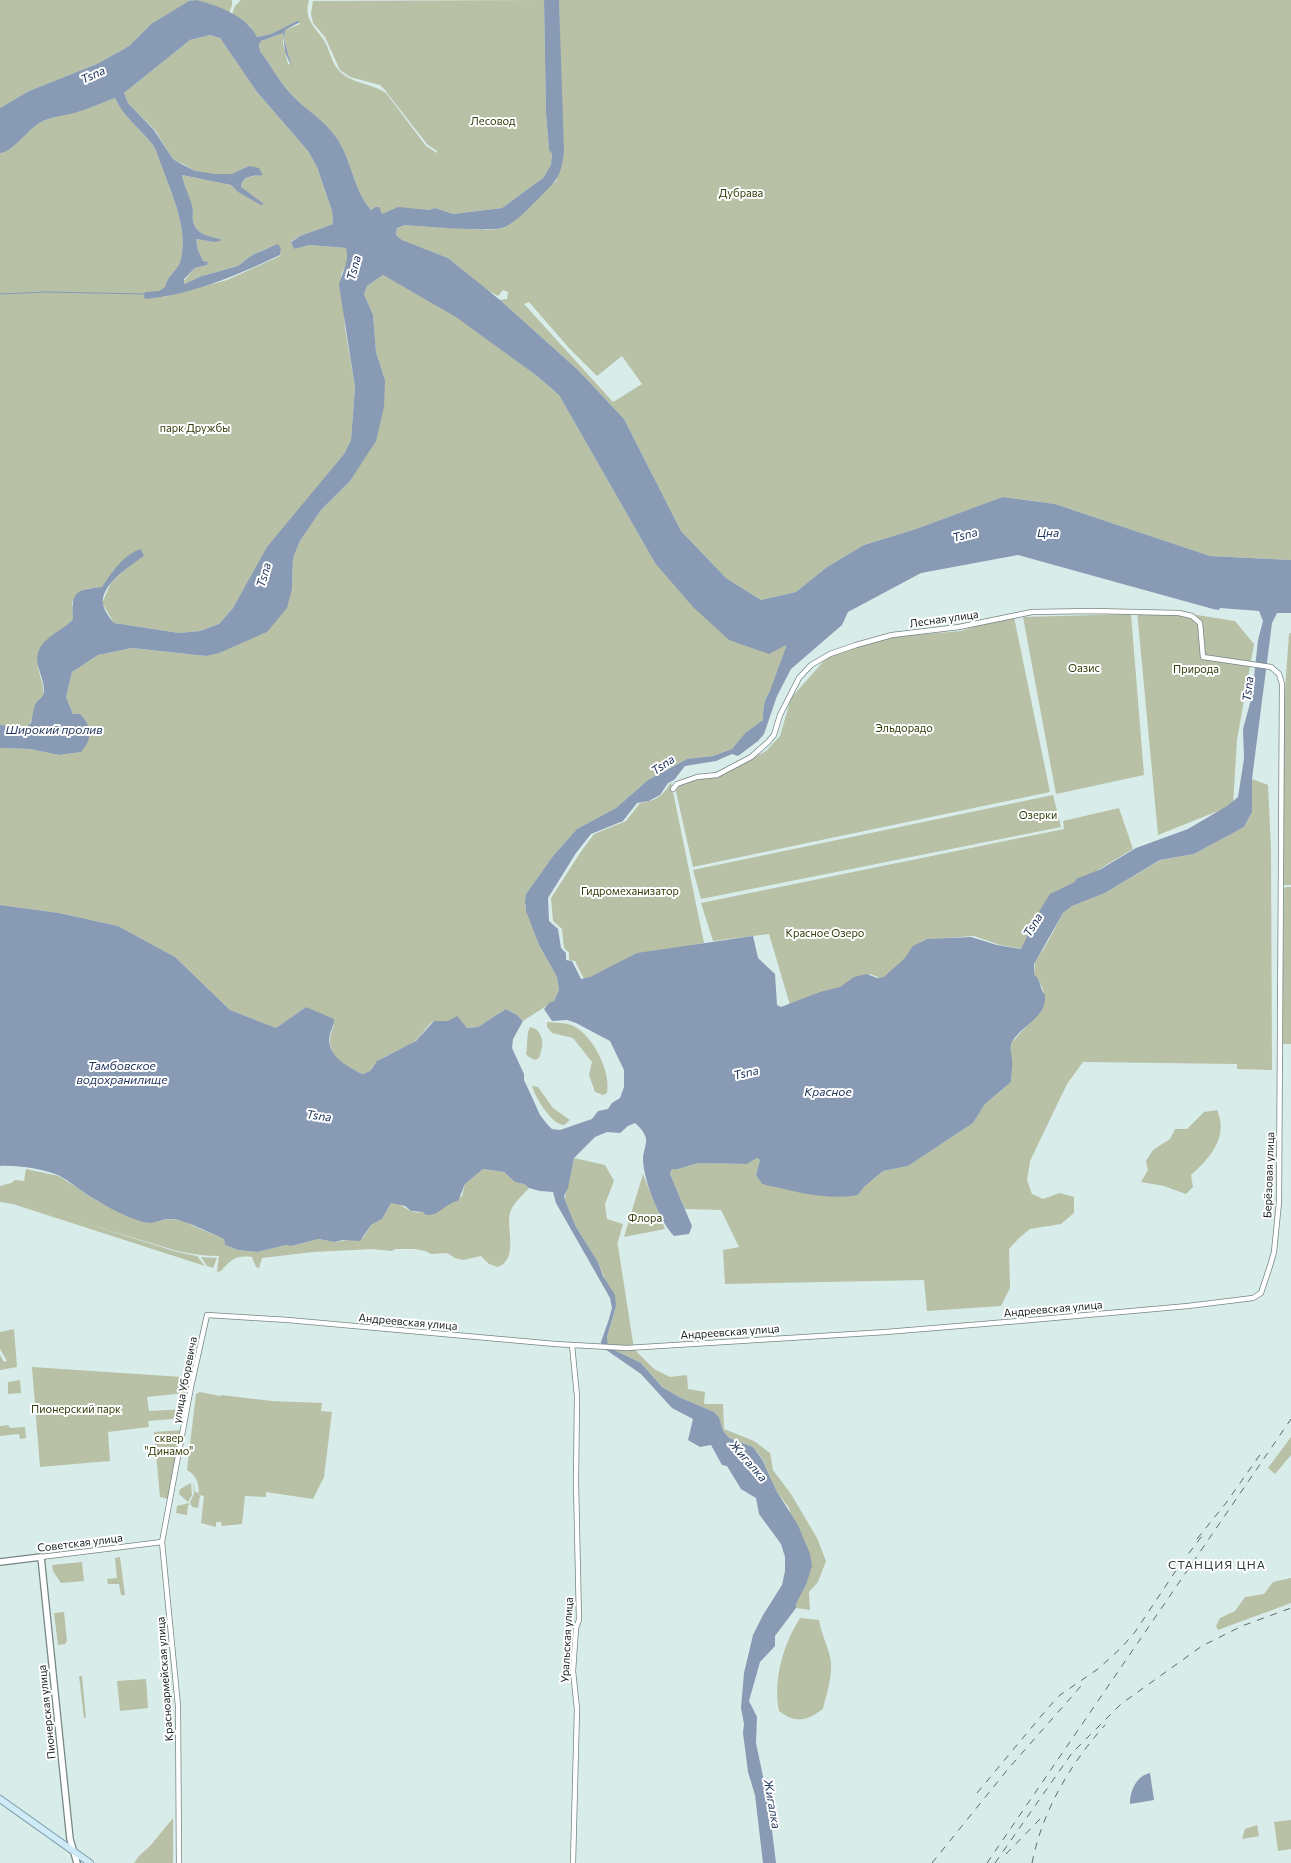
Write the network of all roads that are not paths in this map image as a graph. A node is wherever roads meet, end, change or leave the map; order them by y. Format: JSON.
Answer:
{"nodes":[{"id":1,"x":1248,"y":664,"type":"joint"},
{"id":2,"x":673,"y":790,"type":"dead end"},
{"id":3,"x":1253,"y":1298,"type":"joint"},
{"id":4,"x":208,"y":1316,"type":"joint"},
{"id":5,"x":572,"y":1346,"type":"junction"},
{"id":6,"x":162,"y":1542,"type":"junction"},
{"id":7,"x":41,"y":1557,"type":"junction"},
{"id":8,"x":0,"y":1562,"type":"edge"},
{"id":9,"x":0,"y":1799,"type":"edge"},
{"id":10,"x":73,"y":1851,"type":"junction"},
{"id":11,"x":81,"y":1857,"type":"junction"},
{"id":12,"x":77,"y":1863,"type":"edge"},
{"id":13,"x":90,"y":1863,"type":"edge"},
{"id":14,"x":179,"y":1863,"type":"edge"},
{"id":15,"x":573,"y":1863,"type":"edge"}],
"edges":[{"from":1,"to":2,"type":"street","name":"Лесная улица"},
{"from":1,"to":3,"type":"street","name":"Берёзовая улица"},
{"from":3,"to":5,"type":"street","name":"Андреевская улица"},
{"from":4,"to":5,"type":"street","name":"Андреевская улица"},
{"from":4,"to":6,"type":"street","name":"улица Уборевича"},
{"from":5,"to":15,"type":"street","name":"Уральская улица"},
{"from":6,"to":7,"type":"street","name":"Советская улица"},
{"from":6,"to":14,"type":"street","name":"Красноармейская улица"},
{"from":7,"to":8,"type":"main road","name":"Советская улица"},
{"from":7,"to":10,"type":"main road","name":"Пионерская улица"},
{"from":9,"to":10,"type":"main road"},
{"from":10,"to":11,"type":"main road"},
{"from":10,"to":12,"type":"main road","name":"Пионерская улица"},
{"from":11,"to":12,"type":"main road"},
{"from":11,"to":13,"type":"main road"}]}
